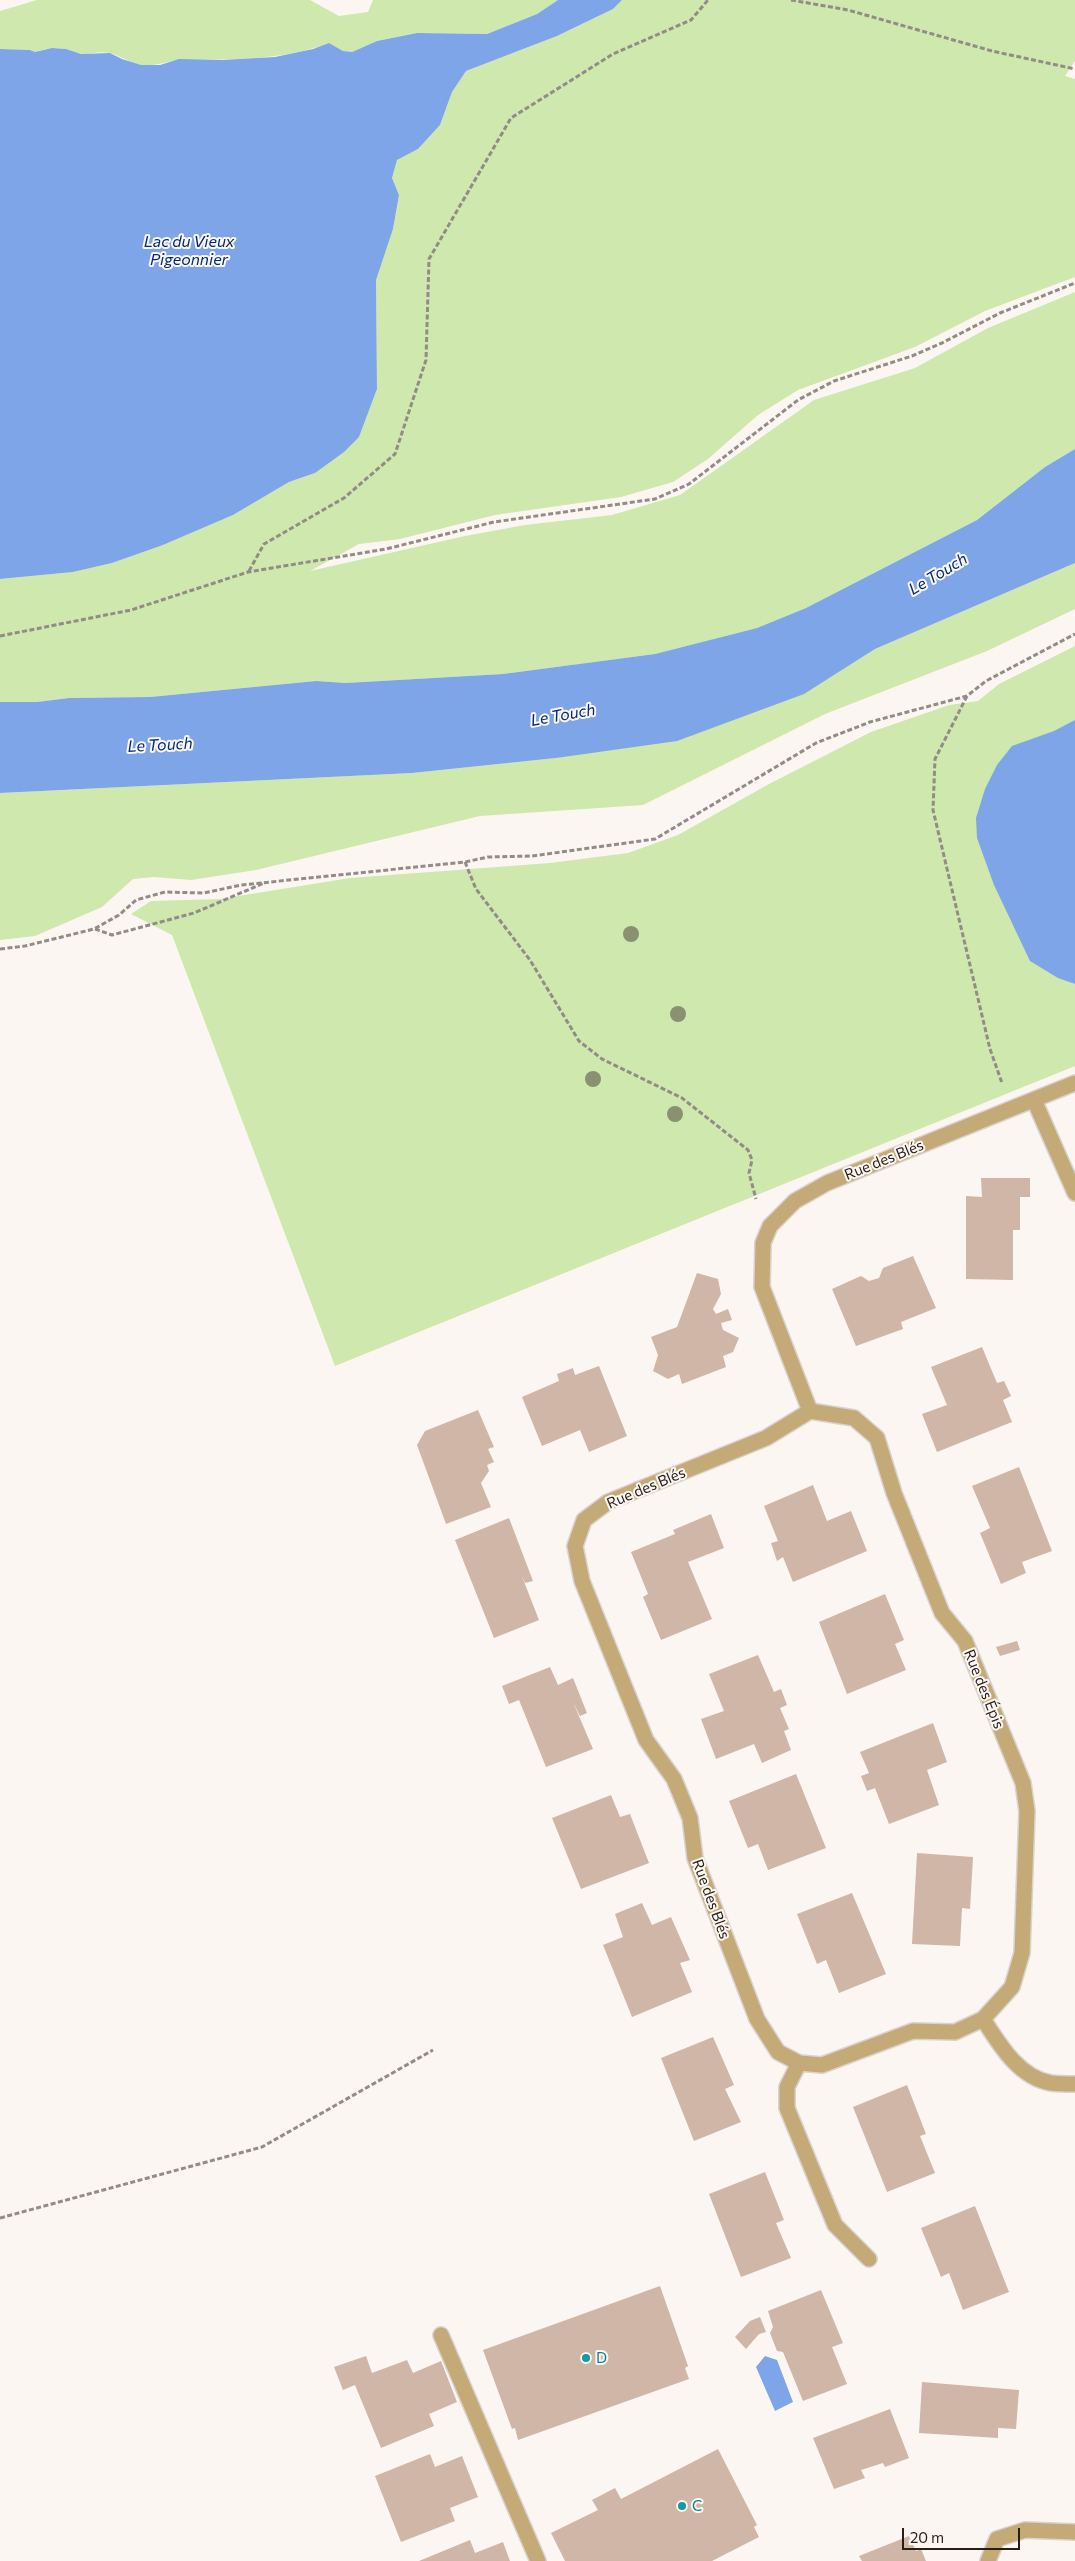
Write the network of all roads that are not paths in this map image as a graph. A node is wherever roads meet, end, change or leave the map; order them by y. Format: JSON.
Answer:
{"nodes":[{"id":1,"x":1075,"y":1083,"type":"edge"},
{"id":2,"x":1034,"y":1100,"type":"junction"},
{"id":3,"x":1075,"y":1193,"type":"edge"},
{"id":4,"x":810,"y":1411,"type":"junction"},
{"id":5,"x":983,"y":2019,"type":"junction"},
{"id":6,"x":799,"y":2063,"type":"junction"},
{"id":7,"x":1075,"y":2084,"type":"edge"},
{"id":8,"x":869,"y":2259,"type":"dead end"},
{"id":9,"x":441,"y":2335,"type":"dead end"},
{"id":10,"x":1075,"y":2532,"type":"edge"},
{"id":11,"x":538,"y":2561,"type":"edge"},
{"id":12,"x":988,"y":2561,"type":"edge"}],
"edges":[{"from":1,"to":2,"type":"street","name":"Rue des Blés"},
{"from":2,"to":3,"type":"street"},
{"from":2,"to":4,"type":"street","name":"Rue des Blés"},
{"from":4,"to":5,"type":"street","name":"Rue des Épis"},
{"from":4,"to":6,"type":"street","name":"Rue des Blés"},
{"from":5,"to":6,"type":"street","name":"Rue des Blés"},
{"from":5,"to":7,"type":"street"},
{"from":6,"to":8,"type":"street"},
{"from":9,"to":11,"type":"street"},
{"from":10,"to":12,"type":"street"}]}
